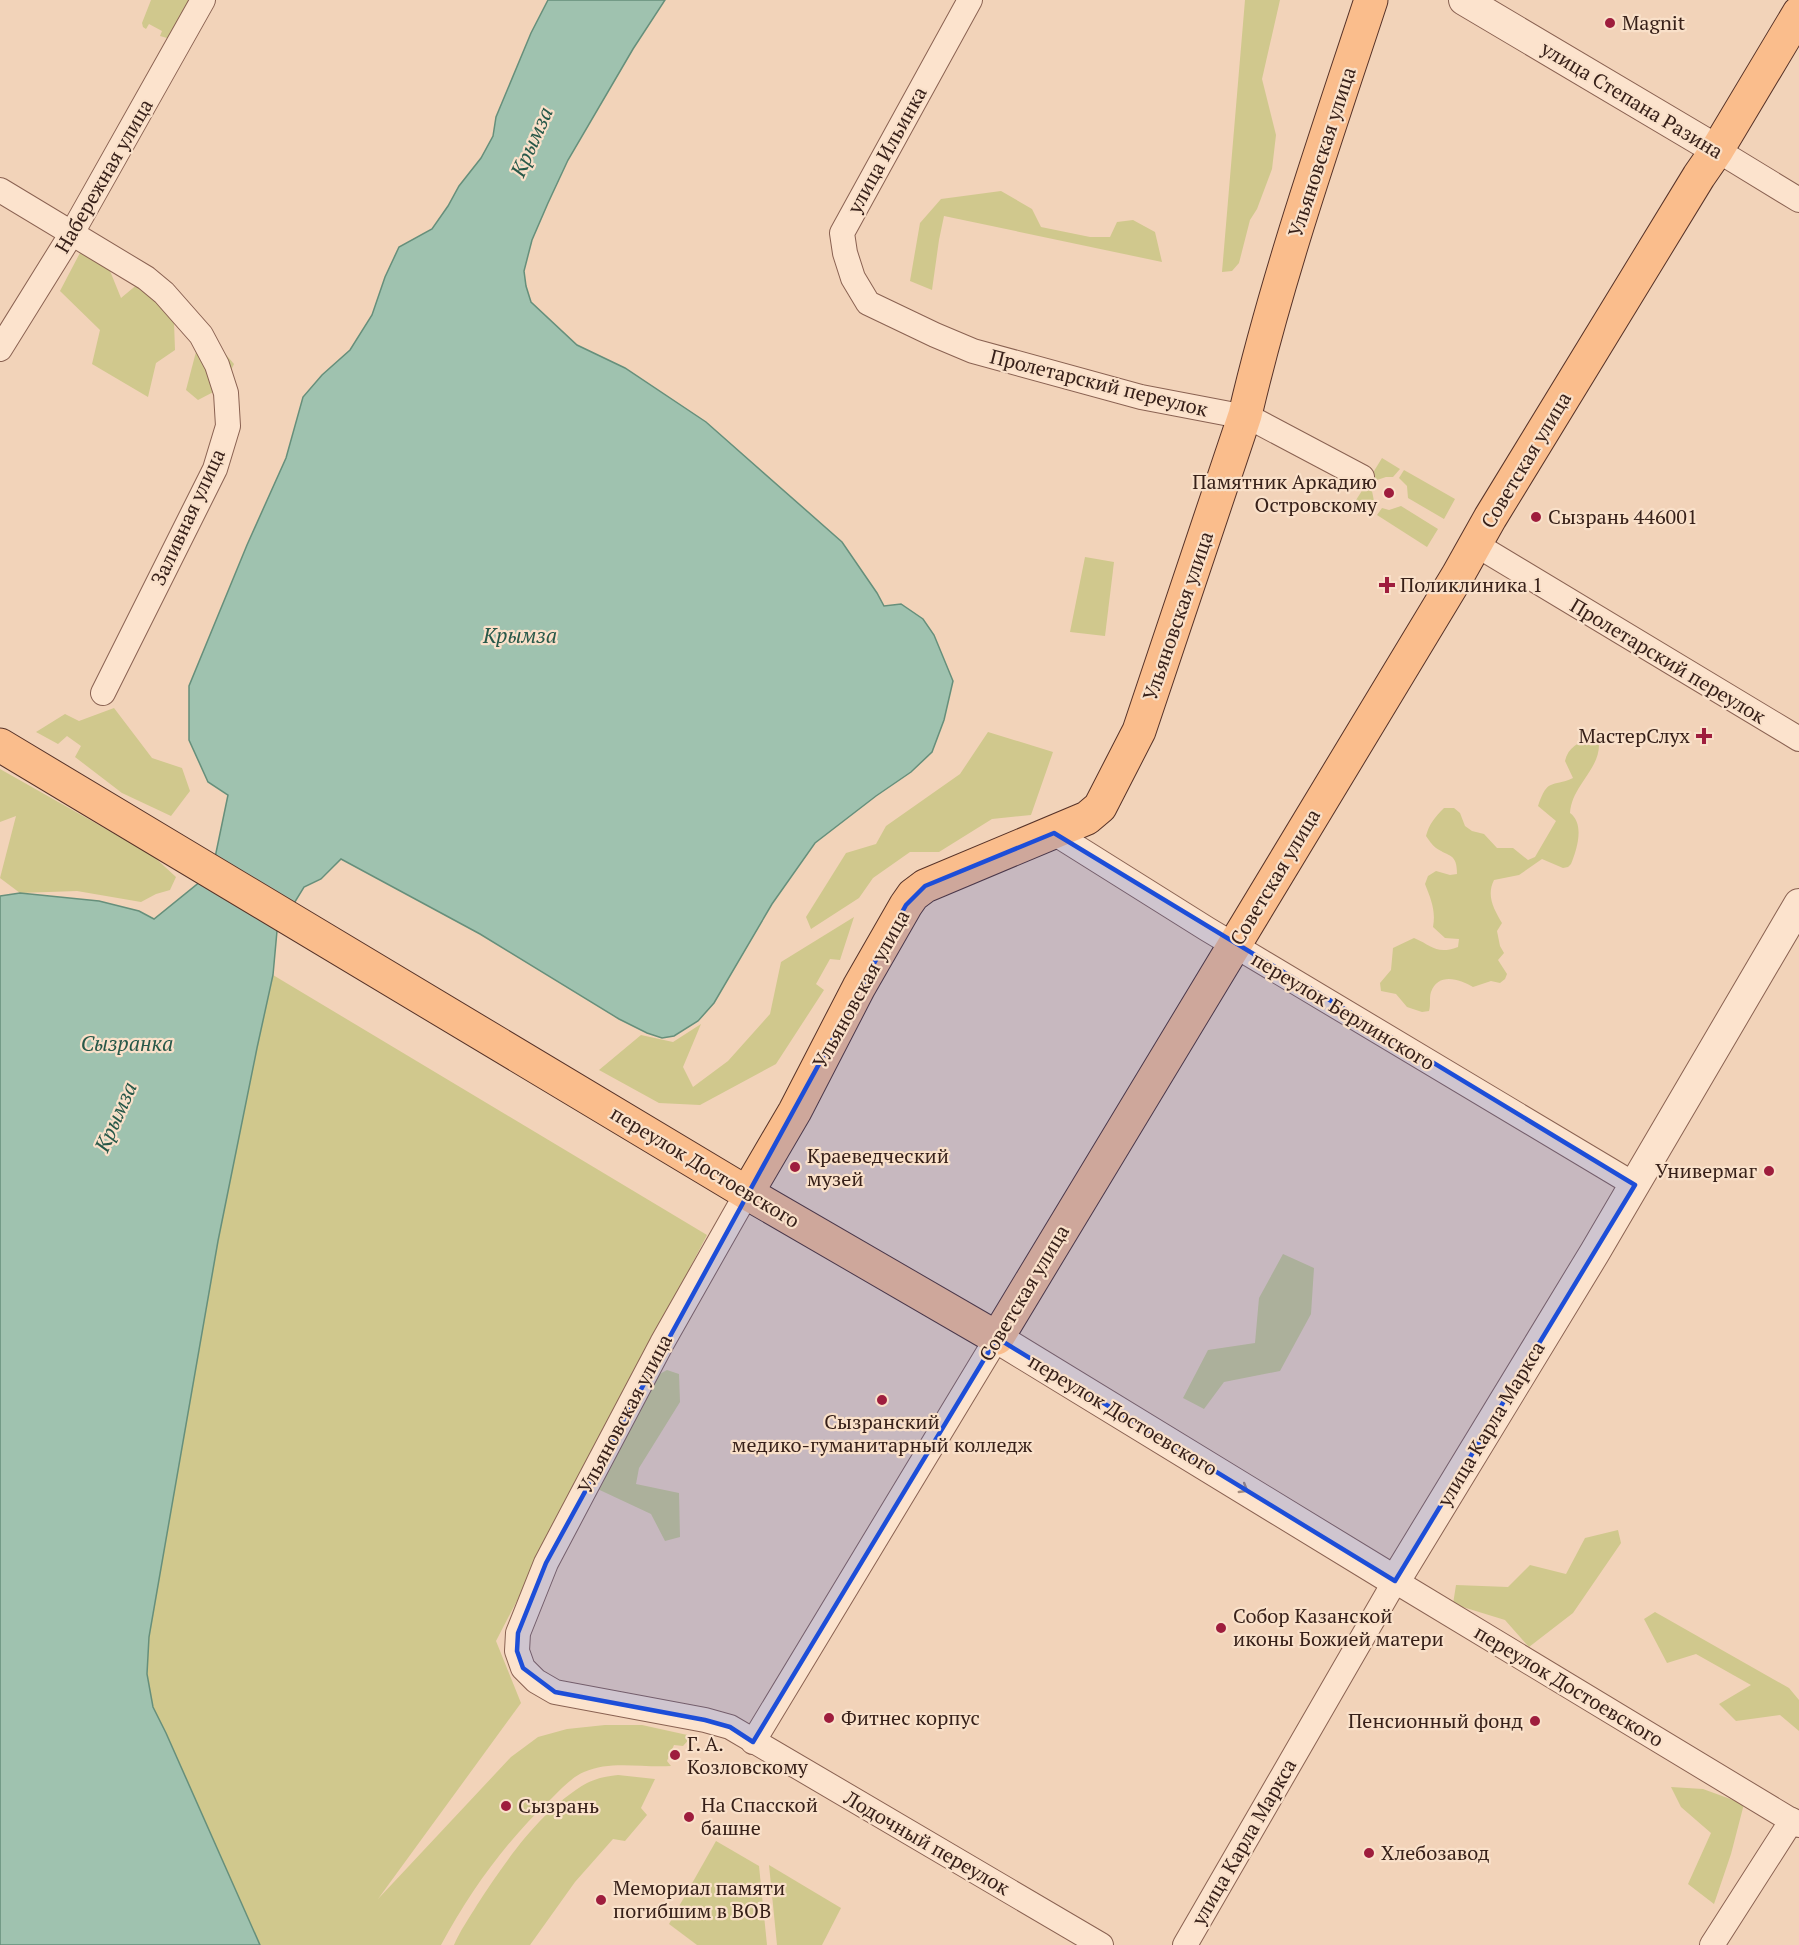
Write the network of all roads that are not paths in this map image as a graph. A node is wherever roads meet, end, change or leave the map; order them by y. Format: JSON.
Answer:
{"nodes":[{"id":1,"x":203,"y":0,"type":"edge"},
{"id":2,"x":970,"y":0,"type":"edge"},
{"id":3,"x":1371,"y":0,"type":"edge"},
{"id":4,"x":1464,"y":0,"type":"edge"},
{"id":5,"x":1799,"y":13,"type":"edge"},
{"id":6,"x":1717,"y":150,"type":"junction"},
{"id":7,"x":0,"y":190,"type":"edge"},
{"id":8,"x":1799,"y":200,"type":"edge"},
{"id":9,"x":72,"y":233,"type":"junction"},
{"id":10,"x":868,"y":303,"type":"joint"},
{"id":11,"x":0,"y":349,"type":"edge"},
{"id":12,"x":1245,"y":415,"type":"junction"},
{"id":13,"x":1362,"y":477,"type":"dead end"},
{"id":14,"x":1475,"y":544,"type":"junction"},
{"id":15,"x":103,"y":693,"type":"dead end"},
{"id":16,"x":1799,"y":739,"type":"edge"},
{"id":17,"x":0,"y":745,"type":"edge"},
{"id":18,"x":1054,"y":833,"type":"junction"},
{"id":19,"x":1799,"y":904,"type":"edge"},
{"id":20,"x":1234,"y":944,"type":"junction"},
{"id":21,"x":1635,"y":1185,"type":"junction"},
{"id":22,"x":747,"y":1193,"type":"junction"},
{"id":23,"x":997,"y":1338,"type":"junction"},
{"id":24,"x":1395,"y":1581,"type":"junction"},
{"id":25,"x":555,"y":1692,"type":"joint"},
{"id":26,"x":753,"y":1742,"type":"junction"},
{"id":27,"x":1795,"y":1823,"type":"edge"},
{"id":28,"x":1101,"y":1945,"type":"edge"},
{"id":29,"x":1185,"y":1945,"type":"edge"},
{"id":30,"x":1712,"y":1945,"type":"edge"}],
"edges":[{"from":1,"to":9,"type":"street","name":"Набережная улица"},
{"from":2,"to":10,"type":"street","name":"улица Ильинка"},
{"from":3,"to":12,"type":"main road","name":"Ульяновская улица"},
{"from":4,"to":6,"type":"street","name":"улица Степана Разина"},
{"from":5,"to":6,"type":"main road","name":"Советская улица"},
{"from":6,"to":8,"type":"street","name":"улица Степана Разина"},
{"from":6,"to":14,"type":"main road","name":"Советская улица"},
{"from":7,"to":9,"type":"street","name":"Заливная улица"},
{"from":9,"to":11,"type":"street","name":"Набережная улица"},
{"from":9,"to":15,"type":"street","name":"Заливная улица"},
{"from":10,"to":12,"type":"street","name":"Пролетарский переулок"},
{"from":12,"to":13,"type":"street","name":"Пролетарский переулок"},
{"from":12,"to":18,"type":"main road","name":"Ульяновская улица"},
{"from":14,"to":16,"type":"street","name":"Пролетарский переулок"},
{"from":14,"to":20,"type":"main road","name":"Советская улица"},
{"from":17,"to":22,"type":"main road","name":"переулок Достоевского"},
{"from":18,"to":20,"type":"street","name":"переулок Берлинского"},
{"from":18,"to":22,"type":"main road","name":"Ульяновская улица"},
{"from":19,"to":21,"type":"street","name":"улица Карла Маркса"},
{"from":20,"to":21,"type":"street","name":"переулок Берлинского"},
{"from":20,"to":23,"type":"main road","name":"Советская улица"},
{"from":21,"to":24,"type":"street","name":"улица Карла Маркса"},
{"from":22,"to":23,"type":"main road","name":"переулок Достоевского"},
{"from":22,"to":25,"type":"street","name":"Ульяновская улица"},
{"from":23,"to":24,"type":"street","name":"переулок Достоевского","one_way":true},
{"from":23,"to":26,"type":"street","name":"Советская улица"},
{"from":24,"to":27,"type":"street","name":"переулок Достоевского"},
{"from":24,"to":29,"type":"street","name":"улица Карла Маркса"},
{"from":25,"to":26,"type":"street","name":"Лодочный переулок"},
{"from":26,"to":28,"type":"street","name":"Лодочный переулок"},
{"from":27,"to":30,"type":"street"}]}
